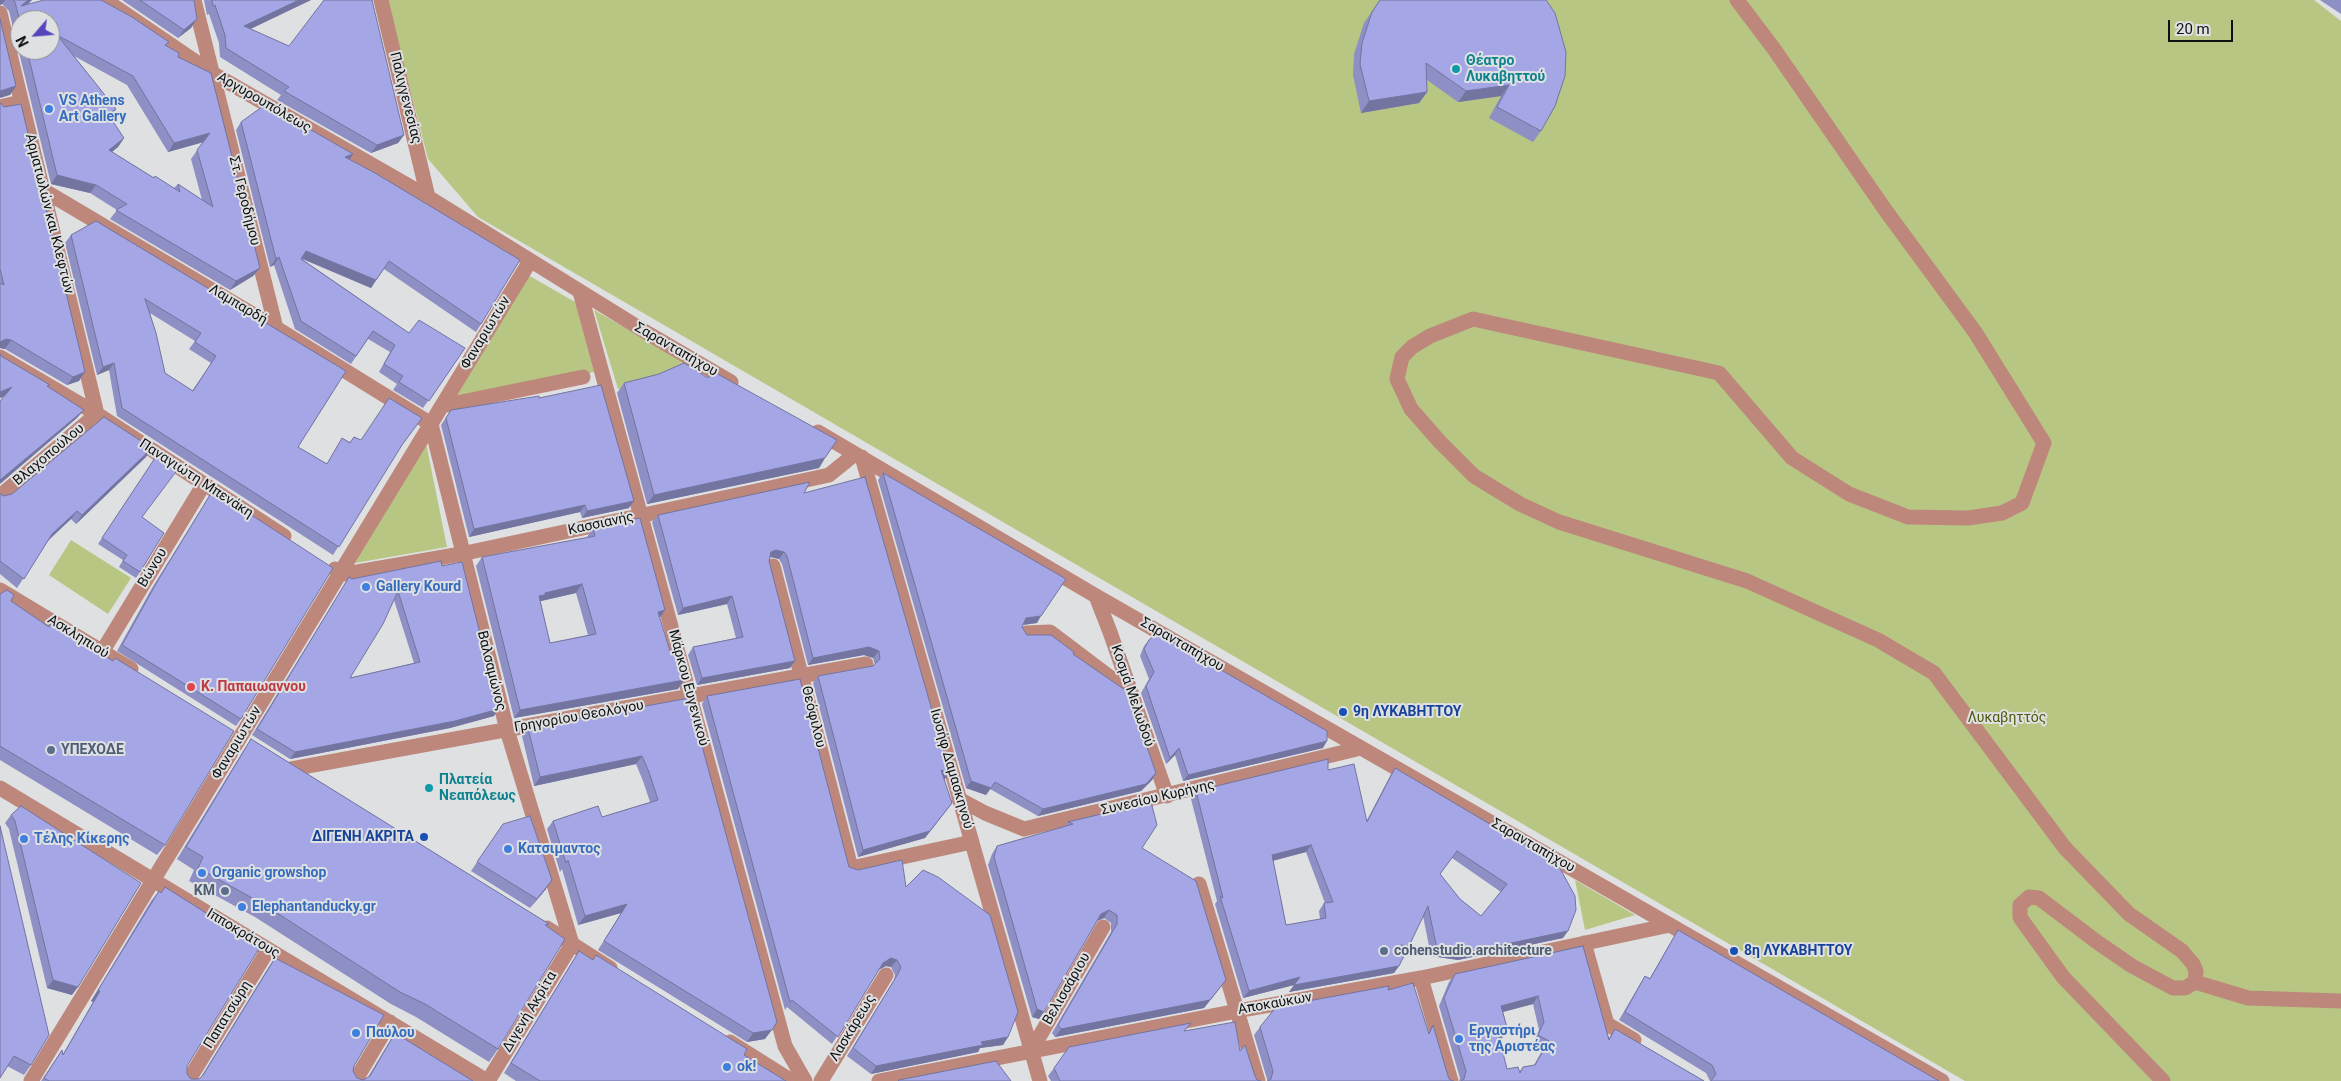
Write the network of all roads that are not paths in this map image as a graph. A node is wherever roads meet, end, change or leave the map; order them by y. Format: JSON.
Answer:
{"nodes":[{"id":1,"x":194,"y":0,"type":"edge"},
{"id":2,"x":381,"y":0,"type":"edge"},
{"id":3,"x":1736,"y":0,"type":"edge"},
{"id":4,"x":107,"y":1,"type":"edge"},
{"id":5,"x":0,"y":13,"type":"edge"},
{"id":6,"x":212,"y":74,"type":"junction"},
{"id":7,"x":21,"y":102,"type":"junction"},
{"id":8,"x":0,"y":107,"type":"edge"},
{"id":9,"x":43,"y":190,"type":"junction"},
{"id":10,"x":428,"y":197,"type":"junction"},
{"id":11,"x":530,"y":261,"type":"junction"},
{"id":12,"x":580,"y":292,"type":"junction"},
{"id":13,"x":276,"y":328,"type":"junction"},
{"id":14,"x":0,"y":356,"type":"edge"},
{"id":15,"x":583,"y":377,"type":"dead end"},
{"id":16,"x":744,"y":389,"type":"edge"},
{"id":17,"x":442,"y":406,"type":"junction"},
{"id":18,"x":97,"y":414,"type":"junction"},
{"id":19,"x":431,"y":424,"type":"junction"},
{"id":20,"x":804,"y":424,"type":"edge"},
{"id":21,"x":859,"y":456,"type":"junction"},
{"id":22,"x":204,"y":484,"type":"junction"},
{"id":23,"x":0,"y":496,"type":"edge"},
{"id":24,"x":641,"y":515,"type":"junction"},
{"id":25,"x":300,"y":547,"type":"edge"},
{"id":26,"x":462,"y":554,"type":"junction"},
{"id":27,"x":324,"y":562,"type":"edge"},
{"id":28,"x":773,"y":566,"type":"edge"},
{"id":29,"x":340,"y":573,"type":"junction"},
{"id":30,"x":0,"y":590,"type":"edge"},
{"id":31,"x":1096,"y":596,"type":"junction"},
{"id":32,"x":1026,"y":633,"type":"edge"},
{"id":33,"x":102,"y":652,"type":"junction"},
{"id":34,"x":866,"y":664,"type":"dead end"},
{"id":35,"x":803,"y":676,"type":"junction"},
{"id":36,"x":143,"y":677,"type":"edge"},
{"id":37,"x":1132,"y":694,"type":"junction"},
{"id":38,"x":690,"y":697,"type":"junction"},
{"id":39,"x":507,"y":730,"type":"junction"},
{"id":40,"x":1362,"y":748,"type":"junction"},
{"id":41,"x":276,"y":760,"type":"edge"},
{"id":42,"x":292,"y":769,"type":"junction"},
{"id":43,"x":308,"y":780,"type":"edge"},
{"id":44,"x":0,"y":788,"type":"edge"},
{"id":45,"x":1167,"y":796,"type":"junction"},
{"id":46,"x":959,"y":799,"type":"junction"},
{"id":47,"x":972,"y":842,"type":"junction"},
{"id":48,"x":154,"y":879,"type":"junction"},
{"id":49,"x":1199,"y":884,"type":"edge"},
{"id":50,"x":531,"y":919,"type":"edge"},
{"id":51,"x":1670,"y":925,"type":"junction"},
{"id":52,"x":1102,"y":927,"type":"edge"},
{"id":53,"x":1584,"y":943,"type":"junction"},
{"id":54,"x":572,"y":944,"type":"junction"},
{"id":55,"x":268,"y":950,"type":"junction"},
{"id":56,"x":622,"y":975,"type":"edge"},
{"id":57,"x":886,"y":975,"type":"edge"},
{"id":58,"x":1421,"y":978,"type":"junction"},
{"id":59,"x":2195,"y":982,"type":"junction"},
{"id":60,"x":2341,"y":1001,"type":"edge"},
{"id":61,"x":1237,"y":1011,"type":"junction"},
{"id":62,"x":390,"y":1022,"type":"junction"},
{"id":63,"x":47,"y":1028,"type":"edge"},
{"id":64,"x":720,"y":1036,"type":"edge"},
{"id":65,"x":52,"y":1047,"type":"junction"},
{"id":66,"x":1646,"y":1048,"type":"edge"},
{"id":67,"x":1031,"y":1051,"type":"junction"},
{"id":68,"x":31,"y":1081,"type":"edge"},
{"id":69,"x":188,"y":1081,"type":"edge"},
{"id":70,"x":355,"y":1081,"type":"edge"},
{"id":71,"x":487,"y":1081,"type":"edge"},
{"id":72,"x":792,"y":1081,"type":"edge"},
{"id":73,"x":805,"y":1081,"type":"edge"},
{"id":74,"x":821,"y":1081,"type":"edge"},
{"id":75,"x":879,"y":1081,"type":"edge"},
{"id":76,"x":1040,"y":1081,"type":"edge"},
{"id":77,"x":1258,"y":1081,"type":"edge"},
{"id":78,"x":1451,"y":1081,"type":"edge"},
{"id":79,"x":1942,"y":1081,"type":"edge"},
{"id":80,"x":2163,"y":1081,"type":"edge"}],
"edges":[{"from":1,"to":6,"type":"street","name":"Στ. Γεροδήμου"},
{"from":2,"to":10,"type":"street","name":"Παλιγγενεσίας"},
{"from":3,"to":59,"type":"street"},
{"from":4,"to":6,"type":"street","name":"Αργυρουπόλεως"},
{"from":5,"to":7,"type":"street","name":"Αρματωλών και Κλεφτών"},
{"from":6,"to":10,"type":"street","name":"Αργυρουπόλεως"},
{"from":6,"to":13,"type":"street","name":"Στ. Γεροδήμου"},
{"from":7,"to":8,"type":"street"},
{"from":7,"to":9,"type":"street","name":"Αρματωλών και Κλεφτών"},
{"from":9,"to":13,"type":"street","name":"Λαμπαρδή"},
{"from":9,"to":18,"type":"street","name":"Αρματωλών και Κλεφτών"},
{"from":10,"to":11,"type":"street","name":"Σαρανταπήχου"},
{"from":11,"to":12,"type":"street","name":"Σαρανταπήχου"},
{"from":11,"to":17,"type":"street","name":"Φαναριωτών"},
{"from":12,"to":16,"type":"street","name":"Σαρανταπήχου"},
{"from":12,"to":24,"type":"street","name":"Μάρκου Ευγενικού"},
{"from":13,"to":19,"type":"street","name":"Λαμπαρδή"},
{"from":14,"to":18,"type":"street","name":"Παναγιώτη Μπενάκη"},
{"from":15,"to":17,"type":"street"},
{"from":17,"to":19,"type":"street","name":"Φαναριωτών"},
{"from":18,"to":22,"type":"street","name":"Παναγιώτη Μπενάκη"},
{"from":18,"to":23,"type":"street","name":"Βλαχοπούλου"},
{"from":19,"to":26,"type":"street","name":"Βαλσαμώνος"},
{"from":19,"to":29,"type":"street","name":"Φαναριωτών"},
{"from":20,"to":21,"type":"street","name":"Σαρανταπήχου"},
{"from":21,"to":24,"type":"street","name":"Κασσιανής"},
{"from":21,"to":31,"type":"street","name":"Σαρανταπήχου"},
{"from":21,"to":46,"type":"street","name":"Ιωσήφ Δαμασκηνού"},
{"from":22,"to":25,"type":"street","name":"Παναγιώτη Μπενάκη"},
{"from":22,"to":33,"type":"street","name":"Βώνου"},
{"from":24,"to":26,"type":"street","name":"Κασσιανής"},
{"from":24,"to":38,"type":"street","name":"Μάρκου Ευγενικού"},
{"from":26,"to":29,"type":"street","name":"Κασσιανής"},
{"from":26,"to":39,"type":"street","name":"Βαλσαμώνος"},
{"from":27,"to":29,"type":"street"},
{"from":28,"to":35,"type":"street","name":"Θεόφιλου"},
{"from":29,"to":48,"type":"street","name":"Φαναριωτών"},
{"from":30,"to":33,"type":"street","name":"Ασκληπιού"},
{"from":31,"to":37,"type":"street","name":"Κοσμά Μελωδού"},
{"from":31,"to":40,"type":"street","name":"Σαρανταπήχου"},
{"from":32,"to":37,"type":"street"},
{"from":33,"to":36,"type":"street","name":"Ασκληπιού"},
{"from":34,"to":35,"type":"street","name":"Γρηγορίου Θεολόγου"},
{"from":35,"to":38,"type":"street","name":"Γρηγορίου Θεολόγου"},
{"from":35,"to":47,"type":"street","name":"Θεόφιλου"},
{"from":37,"to":45,"type":"street","name":"Κοσμά Μελωδού"},
{"from":38,"to":39,"type":"street","name":"Γρηγορίου Θεολόγου"},
{"from":38,"to":73,"type":"street","name":"Μάρκου Ευγενικού"},
{"from":39,"to":42,"type":"street","name":"Γρηγορίου Θεολόγου"},
{"from":39,"to":54,"type":"street","name":"Βαλσαμώνος"},
{"from":40,"to":45,"type":"street","name":"Συνεσίου Κυρήνης"},
{"from":40,"to":51,"type":"street","name":"Σαρανταπήχου"},
{"from":41,"to":42,"type":"street"},
{"from":42,"to":43,"type":"street"},
{"from":44,"to":48,"type":"street","name":"Ιπποκράτους"},
{"from":45,"to":46,"type":"street","name":"Συνεσίου Κυρήνης"},
{"from":46,"to":47,"type":"street","name":"Ιωσήφ Δαμασκηνού"},
{"from":47,"to":67,"type":"street","name":"Ιωσήφ Δαμασκηνού"},
{"from":48,"to":55,"type":"street","name":"Ιπποκράτους"},
{"from":48,"to":65,"type":"street","name":"Φαναριωτών"},
{"from":49,"to":61,"type":"street"},
{"from":50,"to":54,"type":"street"},
{"from":51,"to":53,"type":"street","name":"Αποκαύκων"},
{"from":51,"to":79,"type":"street","name":"Σαρανταπήχου"},
{"from":52,"to":67,"type":"street","name":"Βελισσάριου"},
{"from":53,"to":58,"type":"street","name":"Αποκαύκων"},
{"from":53,"to":66,"type":"street"},
{"from":54,"to":56,"type":"street"},
{"from":54,"to":71,"type":"street","name":"Διγενή Ακρίτα"},
{"from":55,"to":62,"type":"street","name":"Ιπποκράτους"},
{"from":55,"to":69,"type":"street","name":"Παπατσώρη"},
{"from":57,"to":74,"type":"street","name":"Λασκάρεως"},
{"from":58,"to":61,"type":"street","name":"Αποκαύκων"},
{"from":58,"to":78,"type":"street"},
{"from":59,"to":60,"type":"street"},
{"from":59,"to":80,"type":"street"},
{"from":61,"to":67,"type":"street","name":"Αποκαύκων"},
{"from":61,"to":77,"type":"street"},
{"from":62,"to":70,"type":"street"},
{"from":62,"to":71,"type":"street","name":"Ιπποκράτους"},
{"from":63,"to":65,"type":"street"},
{"from":64,"to":72,"type":"street"},
{"from":65,"to":68,"type":"street","name":"Φαναριωτών"},
{"from":67,"to":75,"type":"street","name":"Αποκαύκων"},
{"from":67,"to":76,"type":"street","name":"Ιωσήφ Δαμασκηνού"}]}
